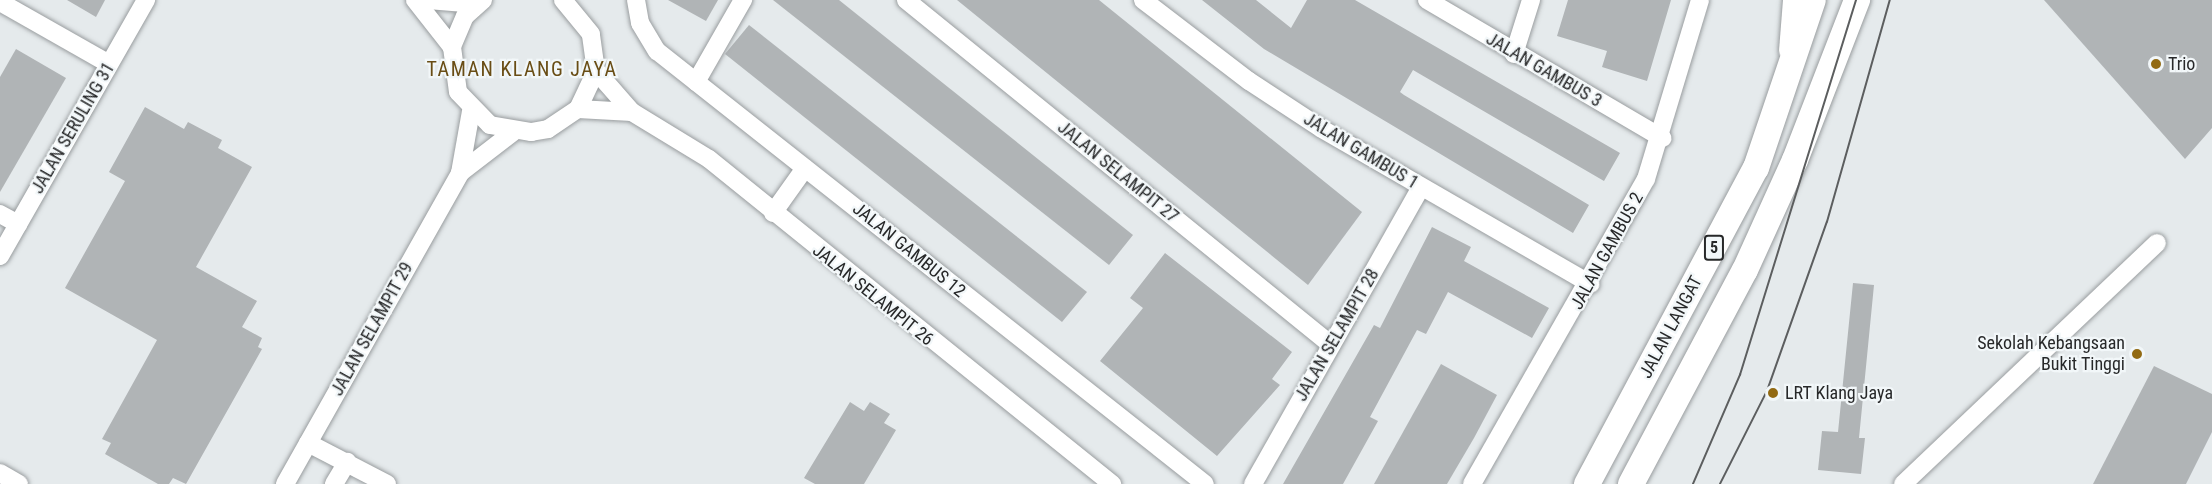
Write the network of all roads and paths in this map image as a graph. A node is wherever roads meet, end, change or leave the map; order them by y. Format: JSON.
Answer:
{"nodes":[{"id":1,"x":146,"y":0,"type":"edge"},
{"id":2,"x":415,"y":0,"type":"edge"},
{"id":3,"x":428,"y":0,"type":"edge"},
{"id":4,"x":564,"y":0,"type":"edge"},
{"id":5,"x":636,"y":0,"type":"edge"},
{"id":6,"x":743,"y":0,"type":"edge"},
{"id":7,"x":906,"y":0,"type":"edge"},
{"id":8,"x":1143,"y":0,"type":"edge"},
{"id":9,"x":1427,"y":0,"type":"edge"},
{"id":10,"x":1531,"y":0,"type":"edge"},
{"id":11,"x":1700,"y":0,"type":"edge"},
{"id":12,"x":1792,"y":0,"type":"edge"},
{"id":13,"x":1813,"y":0,"type":"edge"},
{"id":14,"x":1857,"y":0,"type":"edge"},
{"id":15,"x":0,"y":2,"type":"edge"},
{"id":16,"x":480,"y":2,"type":"edge"},
{"id":17,"x":583,"y":9,"type":"edge"},
{"id":18,"x":452,"y":47,"type":"junction"},
{"id":19,"x":1514,"y":54,"type":"junction"},
{"id":20,"x":109,"y":64,"type":"junction"},
{"id":21,"x":596,"y":71,"type":"junction"},
{"id":22,"x":696,"y":82,"type":"junction"},
{"id":23,"x":1785,"y":89,"type":"junction"},
{"id":24,"x":578,"y":109,"type":"junction"},
{"id":25,"x":471,"y":111,"type":"junction"},
{"id":26,"x":632,"y":112,"type":"junction"},
{"id":27,"x":513,"y":132,"type":"junction"},
{"id":28,"x":1662,"y":138,"type":"junction"},
{"id":29,"x":805,"y":168,"type":"junction"},
{"id":30,"x":460,"y":173,"type":"junction"},
{"id":31,"x":1421,"y":187,"type":"junction"},
{"id":32,"x":773,"y":213,"type":"junction"},
{"id":33,"x":0,"y":214,"type":"edge"},
{"id":34,"x":18,"y":224,"type":"junction"},
{"id":35,"x":2157,"y":243,"type":"dead end"},
{"id":36,"x":0,"y":256,"type":"edge"},
{"id":37,"x":1591,"y":284,"type":"junction"},
{"id":38,"x":1330,"y":344,"type":"junction"},
{"id":39,"x":308,"y":442,"type":"junction"},
{"id":40,"x":346,"y":462,"type":"junction"},
{"id":41,"x":0,"y":473,"type":"edge"},
{"id":42,"x":19,"y":484,"type":"edge"},
{"id":43,"x":285,"y":484,"type":"edge"},
{"id":44,"x":334,"y":484,"type":"edge"},
{"id":45,"x":387,"y":484,"type":"edge"},
{"id":46,"x":1112,"y":484,"type":"edge"},
{"id":47,"x":1205,"y":484,"type":"edge"},
{"id":48,"x":1253,"y":484,"type":"edge"},
{"id":49,"x":1472,"y":484,"type":"edge"},
{"id":50,"x":1587,"y":484,"type":"edge"},
{"id":51,"x":1631,"y":484,"type":"edge"},
{"id":52,"x":1903,"y":484,"type":"edge"}],
"edges":[{"from":1,"to":20,"type":"street","name":"JALAN SERULING 31"},
{"from":2,"to":18,"type":"street"},
{"from":3,"to":16,"type":"street"},
{"from":4,"to":17,"type":"street"},
{"from":5,"to":22,"type":"street","name":"JALAN GAMBUS 12"},
{"from":6,"to":22,"type":"street"},
{"from":7,"to":38,"type":"street","name":"JALAN SELAMPIT 27"},
{"from":8,"to":31,"type":"street","name":"JALAN GAMBUS 1"},
{"from":9,"to":19,"type":"street","name":"JALAN GAMBUS 3"},
{"from":10,"to":19,"type":"street"},
{"from":11,"to":28,"type":"street","name":"JALAN GAMBUS 2"},
{"from":12,"to":23,"type":"street"},
{"from":13,"to":23,"type":"highway","name":"JALAN LANGAT","number":"5"},
{"from":14,"to":51,"type":"highway","number":"5"},
{"from":15,"to":20,"type":"street"},
{"from":16,"to":18,"type":"street"},
{"from":17,"to":21,"type":"street"},
{"from":18,"to":25,"type":"street"},
{"from":19,"to":28,"type":"street","name":"JALAN GAMBUS 3"},
{"from":20,"to":34,"type":"street","name":"JALAN SERULING 31"},
{"from":21,"to":24,"type":"street"},
{"from":21,"to":26,"type":"street","name":"JALAN SELAMPIT 26"},
{"from":22,"to":29,"type":"street","name":"JALAN GAMBUS 12"},
{"from":23,"to":50,"type":"highway","name":"JALAN LANGAT","number":"5"},
{"from":24,"to":26,"type":"street","name":"JALAN SELAMPIT 26"},
{"from":24,"to":27,"type":"street"},
{"from":25,"to":27,"type":"street"},
{"from":25,"to":30,"type":"street","name":"JALAN SELAMPIT 29"},
{"from":26,"to":32,"type":"street","name":"JALAN SELAMPIT 26"},
{"from":27,"to":30,"type":"street","name":"JALAN SELAMPIT 29"},
{"from":28,"to":37,"type":"street","name":"JALAN GAMBUS 2"},
{"from":29,"to":32,"type":"street"},
{"from":29,"to":47,"type":"street","name":"JALAN GAMBUS 12"},
{"from":30,"to":39,"type":"street","name":"JALAN SELAMPIT 29"},
{"from":31,"to":37,"type":"street","name":"JALAN GAMBUS 1"},
{"from":31,"to":38,"type":"street","name":"JALAN SELAMPIT 28"},
{"from":32,"to":46,"type":"street","name":"JALAN SELAMPIT 26"},
{"from":33,"to":34,"type":"street"},
{"from":34,"to":36,"type":"street","name":"JALAN SERULING 31"},
{"from":35,"to":52,"type":"street"},
{"from":37,"to":49,"type":"street","name":"JALAN GAMBUS 2"},
{"from":38,"to":48,"type":"street","name":"JALAN SELAMPIT 28"},
{"from":39,"to":40,"type":"street"},
{"from":39,"to":43,"type":"street","name":"JALAN SELAMPIT 29"},
{"from":40,"to":44,"type":"street"},
{"from":40,"to":45,"type":"street"},
{"from":41,"to":42,"type":"street"}]}
